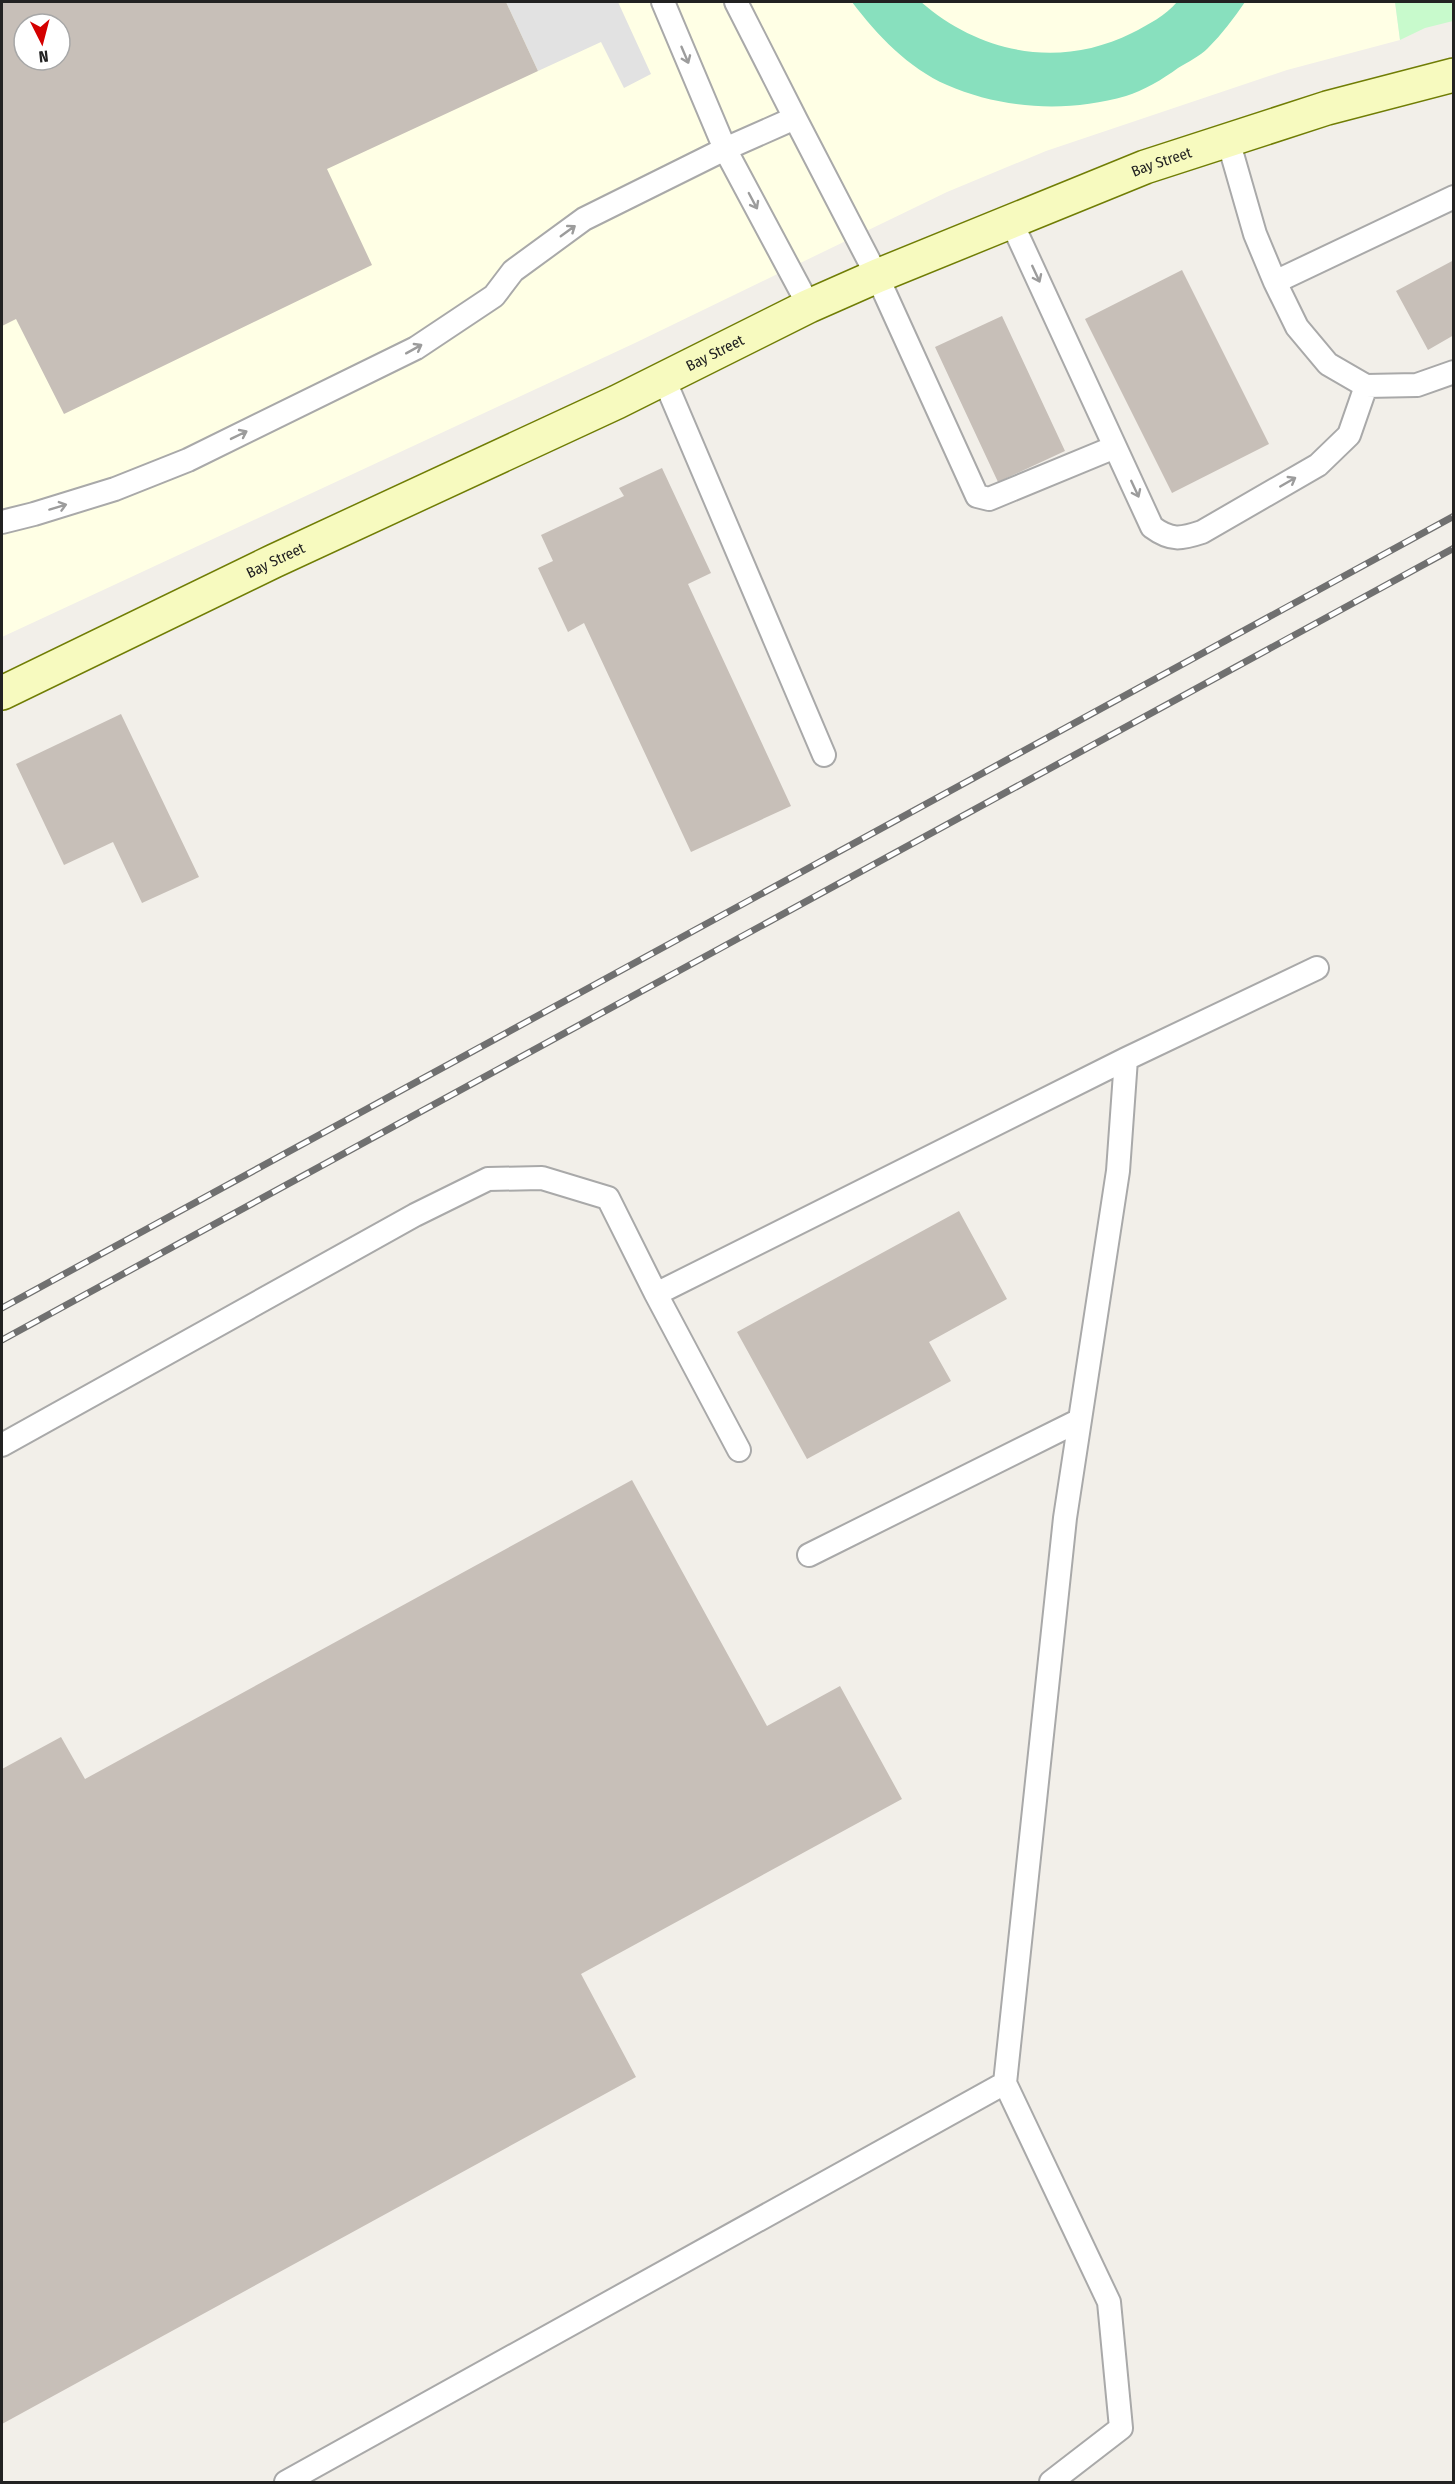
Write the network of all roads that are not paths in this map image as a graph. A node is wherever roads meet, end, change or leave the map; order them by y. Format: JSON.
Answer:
{"nodes":[{"id":1,"x":663,"y":2,"type":"edge"},
{"id":2,"x":736,"y":2,"type":"edge"},
{"id":3,"x":1454,"y":75,"type":"edge"},
{"id":4,"x":795,"y":118,"type":"junction"},
{"id":5,"x":1228,"y":140,"type":"junction"},
{"id":6,"x":725,"y":149,"type":"junction"},
{"id":7,"x":1454,"y":196,"type":"edge"},
{"id":8,"x":1011,"y":221,"type":"junction"},
{"id":9,"x":878,"y":276,"type":"junction"},
{"id":10,"x":1275,"y":282,"type":"junction"},
{"id":11,"x":809,"y":306,"type":"junction"},
{"id":12,"x":1454,"y":372,"type":"edge"},
{"id":13,"x":664,"y":379,"type":"junction"},
{"id":14,"x":1366,"y":386,"type":"junction"},
{"id":15,"x":1115,"y":447,"type":"junction"},
{"id":16,"x":2,"y":522,"type":"edge"},
{"id":17,"x":2,"y":693,"type":"edge"},
{"id":18,"x":824,"y":755,"type":"dead end"},
{"id":19,"x":1317,"y":968,"type":"dead end"},
{"id":20,"x":1126,"y":1059,"type":"junction"},
{"id":21,"x":656,"y":1294,"type":"junction"},
{"id":22,"x":1080,"y":1420,"type":"junction"},
{"id":23,"x":2,"y":1445,"type":"edge"},
{"id":24,"x":738,"y":1450,"type":"dead end"},
{"id":25,"x":809,"y":1555,"type":"dead end"},
{"id":26,"x":1005,"y":2083,"type":"junction"},
{"id":27,"x":286,"y":2482,"type":"edge"},
{"id":28,"x":1051,"y":2482,"type":"edge"}],
"edges":[{"from":1,"to":6,"type":"lane","one_way":true},
{"from":2,"to":4,"type":"lane"},
{"from":3,"to":5,"type":"main road","name":"Bay Street"},
{"from":4,"to":6,"type":"lane"},
{"from":4,"to":9,"type":"lane"},
{"from":5,"to":8,"type":"main road","name":"Bay Street"},
{"from":5,"to":10,"type":"lane"},
{"from":6,"to":11,"type":"lane","one_way":true},
{"from":16,"to":6,"type":"lane","one_way":true},
{"from":7,"to":10,"type":"lane"},
{"from":8,"to":9,"type":"main road","name":"Bay Street"},
{"from":8,"to":15,"type":"lane","one_way":true},
{"from":9,"to":11,"type":"main road","name":"Bay Street"},
{"from":9,"to":15,"type":"lane"},
{"from":10,"to":14,"type":"lane"},
{"from":11,"to":13,"type":"main road","name":"Bay Street"},
{"from":12,"to":14,"type":"lane"},
{"from":13,"to":17,"type":"main road","name":"Bay Street"},
{"from":13,"to":18,"type":"lane"},
{"from":15,"to":14,"type":"lane","one_way":true},
{"from":19,"to":20,"type":"lane"},
{"from":20,"to":21,"type":"lane"},
{"from":20,"to":22,"type":"lane"},
{"from":21,"to":23,"type":"lane"},
{"from":21,"to":24,"type":"lane"},
{"from":22,"to":25,"type":"lane"},
{"from":22,"to":26,"type":"lane"},
{"from":26,"to":27,"type":"lane"},
{"from":26,"to":28,"type":"lane"}]}
